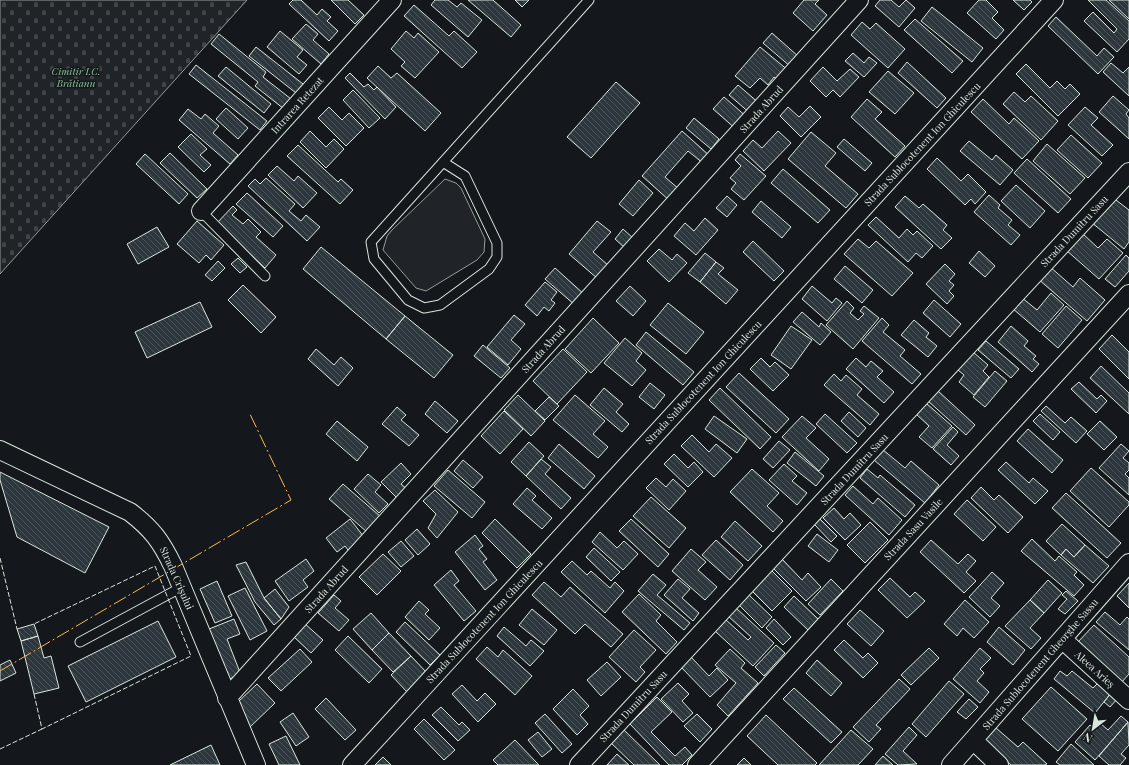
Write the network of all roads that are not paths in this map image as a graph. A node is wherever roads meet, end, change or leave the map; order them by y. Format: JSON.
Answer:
{"nodes":[{"id":1,"x":392,"y":0,"type":"edge"},
{"id":2,"x":590,"y":0,"type":"edge"},
{"id":3,"x":859,"y":0,"type":"edge"},
{"id":4,"x":1054,"y":0,"type":"edge"},
{"id":5,"x":443,"y":162,"type":"junction"},
{"id":6,"x":1129,"y":172,"type":"edge"},
{"id":7,"x":202,"y":211,"type":"joint"},
{"id":8,"x":265,"y":276,"type":"dead end"},
{"id":9,"x":1129,"y":294,"type":"edge"},
{"id":10,"x":0,"y":450,"type":"edge"},
{"id":11,"x":1129,"y":563,"type":"edge"},
{"id":12,"x":182,"y":587,"type":"junction"},
{"id":13,"x":1062,"y":639,"type":"junction"},
{"id":14,"x":80,"y":642,"type":"dead end"},
{"id":15,"x":227,"y":698,"type":"junction"},
{"id":16,"x":1129,"y":700,"type":"edge"},
{"id":17,"x":973,"y":740,"type":"junction"},
{"id":18,"x":256,"y":765,"type":"edge"},
{"id":19,"x":352,"y":765,"type":"edge"},
{"id":20,"x":579,"y":765,"type":"edge"},
{"id":21,"x":697,"y":765,"type":"edge"},
{"id":22,"x":951,"y":765,"type":"edge"},
{"id":23,"x":999,"y":765,"type":"edge"}],
"edges":[{"from":1,"to":7,"type":"street","name":"Intrarea Retezat"},
{"from":2,"to":5,"type":"lane"},
{"from":3,"to":15,"type":"street","name":"Strada Abrud"},
{"from":4,"to":19,"type":"street","name":"Strada Sublocotenent Ion Ghiculescu"},
{"from":5,"to":5,"type":"lane"},
{"from":6,"to":20,"type":"street","name":"Strada Dumitru Sasu"},
{"from":7,"to":8,"type":"lane"},
{"from":9,"to":21,"type":"street","name":"Strada Sasu Vasile"},
{"from":10,"to":12,"type":"street","name":"Strada Crișului"},
{"from":11,"to":13,"type":"street","name":"Strada Sublocotenent Gheorghe Sassu"},
{"from":12,"to":14,"type":"lane"},
{"from":12,"to":15,"type":"street","name":"Strada Crișului"},
{"from":13,"to":16,"type":"street","name":"Aleea Arieș"},
{"from":13,"to":17,"type":"street","name":"Strada Sublocotenent Gheorghe Sassu"},
{"from":15,"to":18,"type":"street","name":"Strada Crișului"},
{"from":17,"to":22,"type":"street","name":"Strada Sublocotenent Gheorghe Sassu"},
{"from":17,"to":23,"type":"street"}]}
